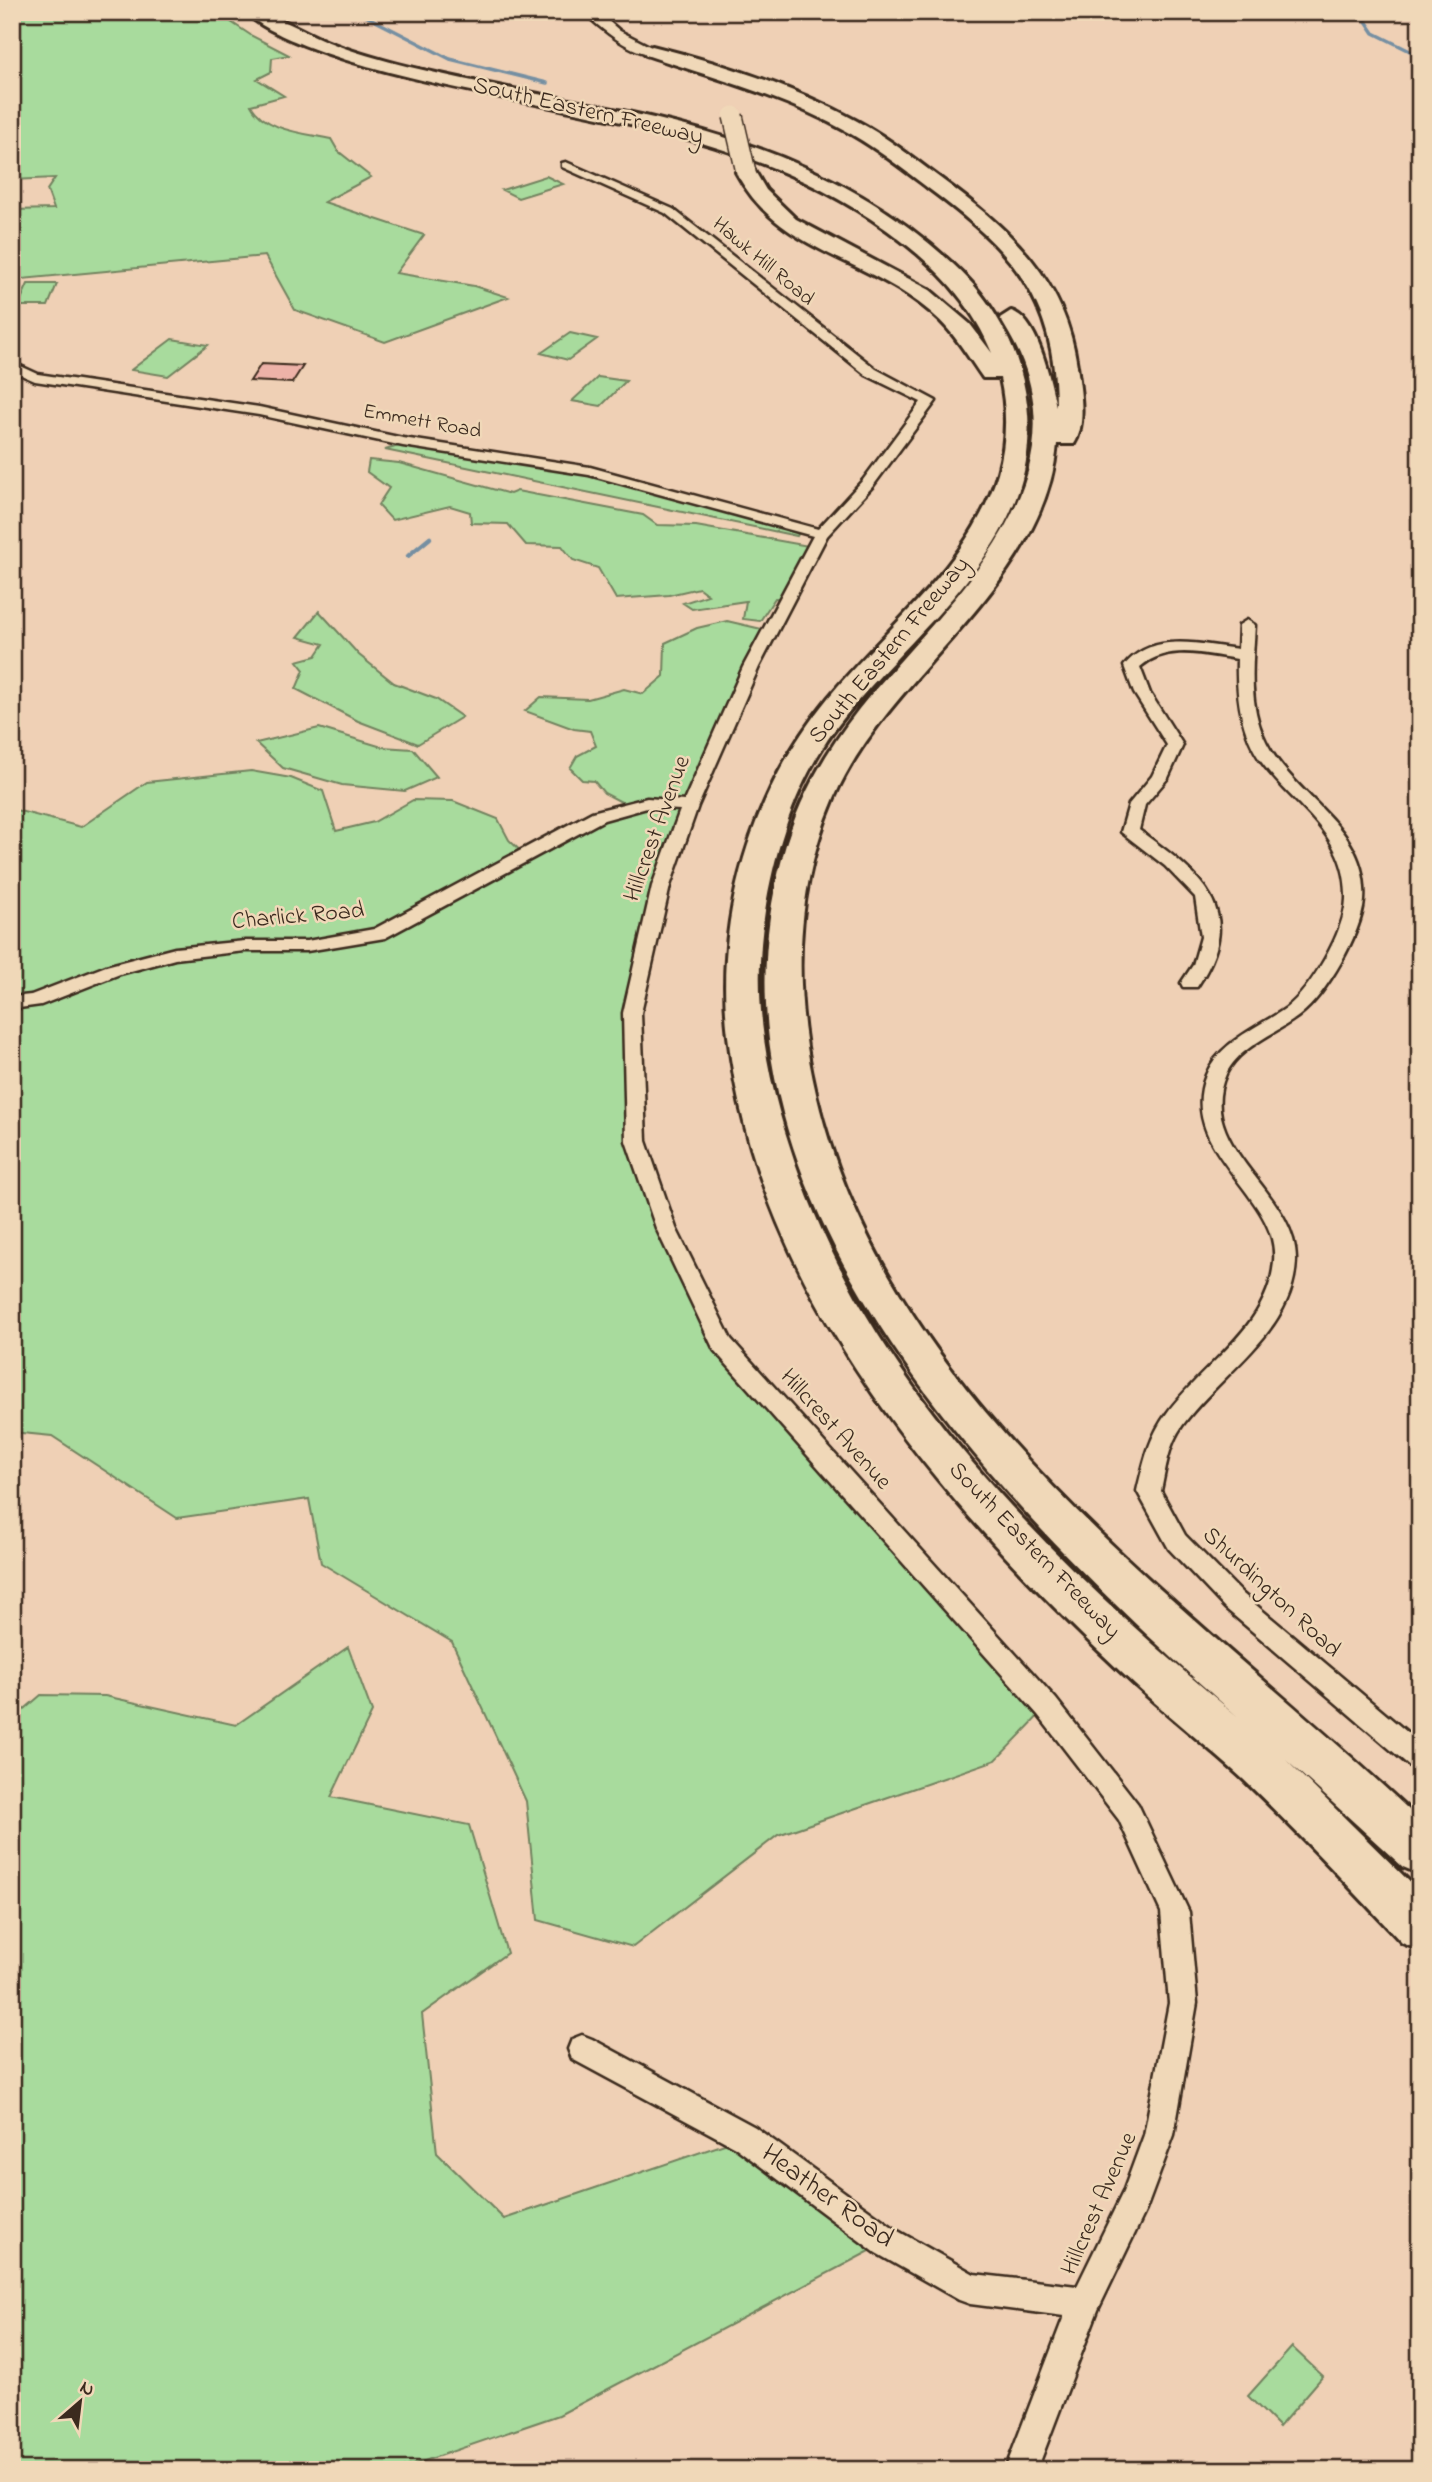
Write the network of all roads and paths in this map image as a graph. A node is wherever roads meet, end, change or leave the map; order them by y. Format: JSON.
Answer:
{"nodes":[{"id":1,"x":254,"y":12,"type":"edge"},
{"id":2,"x":280,"y":12,"type":"edge"},
{"id":3,"x":582,"y":12,"type":"edge"},
{"id":4,"x":590,"y":12,"type":"edge"},
{"id":5,"x":641,"y":52,"type":"junction"},
{"id":6,"x":566,"y":164,"type":"dead end"},
{"id":7,"x":12,"y":366,"type":"edge"},
{"id":8,"x":929,"y":401,"type":"joint"},
{"id":9,"x":1008,"y":484,"type":"junction"},
{"id":10,"x":821,"y":534,"type":"junction"},
{"id":11,"x":1247,"y":625,"type":"dead end"},
{"id":12,"x":1246,"y":655,"type":"junction"},
{"id":13,"x":875,"y":708,"type":"junction"},
{"id":14,"x":690,"y":806,"type":"junction"},
{"id":15,"x":1190,"y":983,"type":"dead end"},
{"id":16,"x":12,"y":1003,"type":"edge"},
{"id":17,"x":1286,"y":1729,"type":"junction"},
{"id":18,"x":1420,"y":1759,"type":"edge"},
{"id":19,"x":1420,"y":1835,"type":"edge"},
{"id":20,"x":1420,"y":1852,"type":"edge"},
{"id":21,"x":1358,"y":1861,"type":"junction"},
{"id":22,"x":1420,"y":1927,"type":"edge"},
{"id":23,"x":1420,"y":1945,"type":"edge"},
{"id":24,"x":582,"y":2049,"type":"dead end"},
{"id":25,"x":1085,"y":2303,"type":"junction"},
{"id":26,"x":1021,"y":2470,"type":"edge"}],
"edges":[{"from":1,"to":9,"type":"highway","name":"South Eastern Freeway"},
{"from":2,"to":13,"type":"highway","name":"South Eastern Freeway"},
{"from":3,"to":5,"type":"main road"},
{"from":4,"to":5,"type":"main road"},
{"from":5,"to":9,"type":"highway","bridge":true},
{"from":5,"to":13,"type":"highway"},
{"from":6,"to":8,"type":"street","name":"Hawk Hill Road"},
{"from":7,"to":10,"type":"street","name":"Emmett Road"},
{"from":8,"to":10,"type":"street","name":"Hillcrest Avenue"},
{"from":9,"to":21,"type":"highway","name":"South Eastern Freeway"},
{"from":10,"to":14,"type":"street","name":"Hillcrest Avenue"},
{"from":11,"to":12,"type":"street","name":"Shurdington Road"},
{"from":12,"to":15,"type":"street"},
{"from":12,"to":18,"type":"street","name":"Shurdington Road"},
{"from":13,"to":17,"type":"highway","name":"South Eastern Freeway"},
{"from":14,"to":16,"type":"street","name":"Charlick Road"},
{"from":14,"to":25,"type":"street","name":"Hillcrest Avenue"},
{"from":17,"to":19,"type":"highway"},
{"from":17,"to":20,"type":"highway","name":"South Eastern Freeway"},
{"from":21,"to":22,"type":"highway","name":"South Eastern Freeway"},
{"from":21,"to":23,"type":"highway"},
{"from":24,"to":25,"type":"street","name":"Heather Road"},
{"from":25,"to":26,"type":"street","name":"Hillcrest Avenue"}]}
